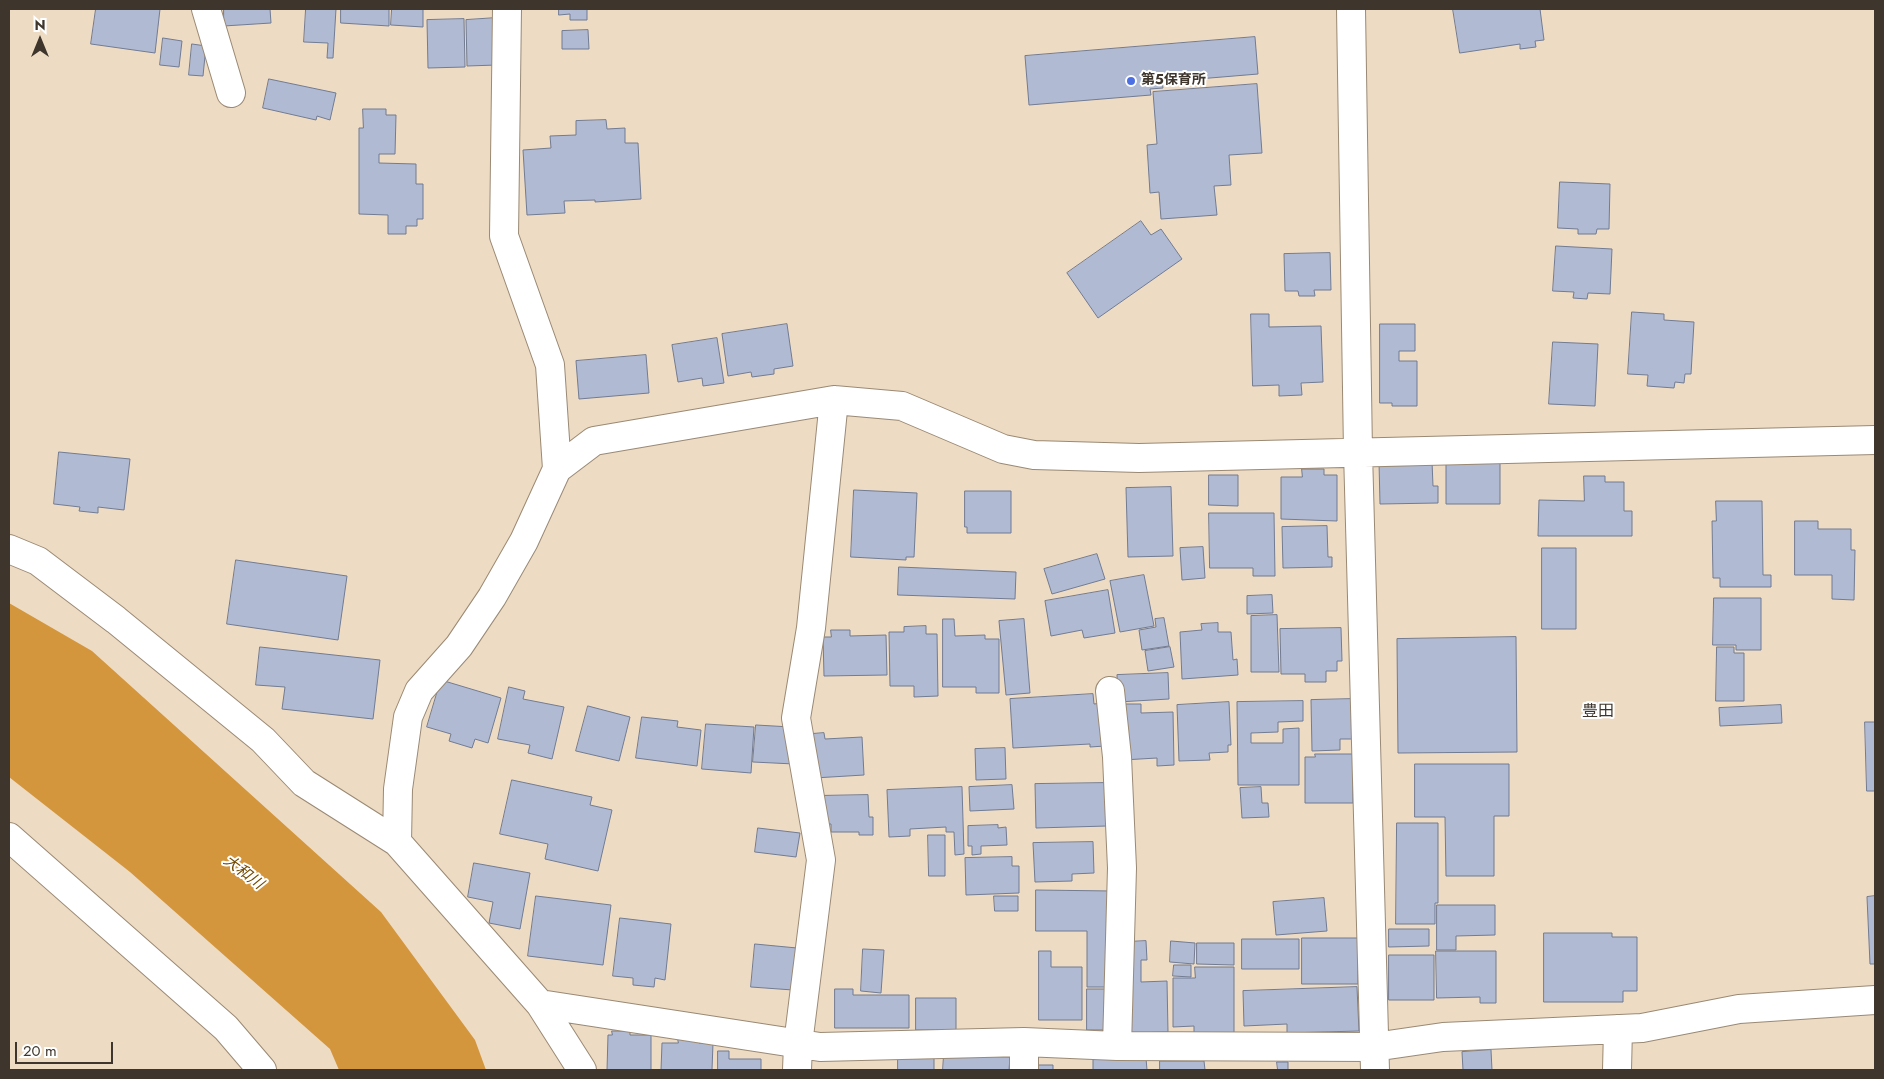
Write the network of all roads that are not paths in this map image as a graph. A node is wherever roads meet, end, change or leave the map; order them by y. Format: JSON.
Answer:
{"nodes":[{"id":1,"x":206,"y":9,"type":"edge"},
{"id":2,"x":507,"y":9,"type":"edge"},
{"id":3,"x":1351,"y":9,"type":"edge"},
{"id":4,"x":231,"y":93,"type":"dead end"},
{"id":5,"x":834,"y":400,"type":"junction"},
{"id":6,"x":1875,"y":440,"type":"edge"},
{"id":7,"x":1358,"y":452,"type":"junction"},
{"id":8,"x":557,"y":469,"type":"junction"},
{"id":9,"x":9,"y":549,"type":"edge"},
{"id":10,"x":1110,"y":691,"type":"dead end"},
{"id":11,"x":9,"y":837,"type":"edge"},
{"id":12,"x":397,"y":842,"type":"junction"},
{"id":13,"x":1875,"y":1000,"type":"edge"},
{"id":14,"x":540,"y":1004,"type":"junction"},
{"id":15,"x":1618,"y":1029,"type":"junction"},
{"id":16,"x":1024,"y":1042,"type":"junction"},
{"id":17,"x":1117,"y":1046,"type":"junction"},
{"id":18,"x":798,"y":1057,"type":"edge"},
{"id":19,"x":1375,"y":1058,"type":"edge"},
{"id":20,"x":262,"y":1070,"type":"edge"},
{"id":21,"x":582,"y":1070,"type":"edge"},
{"id":22,"x":1024,"y":1070,"type":"edge"},
{"id":23,"x":1617,"y":1070,"type":"edge"}],
"edges":[{"from":1,"to":4,"type":"street"},
{"from":2,"to":8,"type":"street"},
{"from":3,"to":7,"type":"street"},
{"from":5,"to":7,"type":"street"},
{"from":5,"to":8,"type":"street"},
{"from":5,"to":18,"type":"street"},
{"from":6,"to":7,"type":"street"},
{"from":7,"to":19,"type":"street"},
{"from":8,"to":12,"type":"street"},
{"from":9,"to":12,"type":"street"},
{"from":10,"to":17,"type":"street"},
{"from":11,"to":20,"type":"street"},
{"from":12,"to":14,"type":"street"},
{"from":13,"to":15,"type":"street"},
{"from":14,"to":18,"type":"street"},
{"from":14,"to":21,"type":"street"},
{"from":15,"to":19,"type":"street"},
{"from":15,"to":23,"type":"street"},
{"from":16,"to":17,"type":"street"},
{"from":16,"to":18,"type":"street"},
{"from":16,"to":22,"type":"street"},
{"from":17,"to":19,"type":"street"}]}
